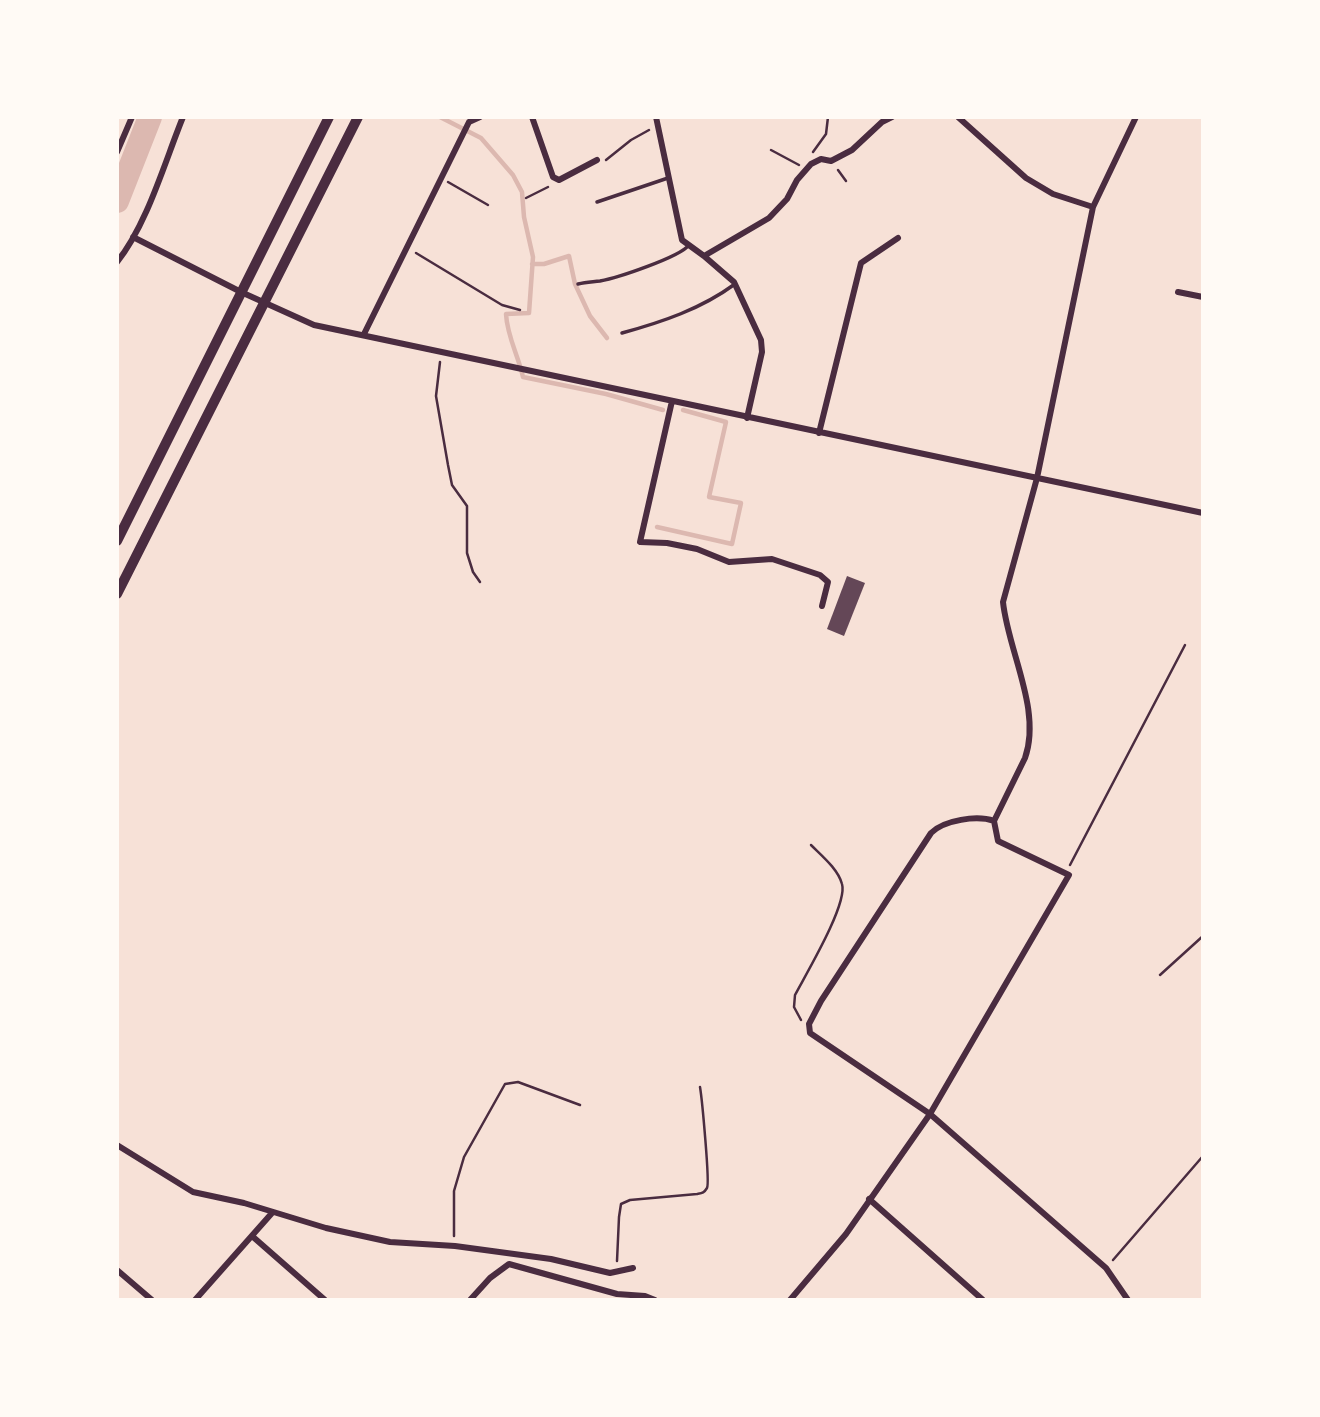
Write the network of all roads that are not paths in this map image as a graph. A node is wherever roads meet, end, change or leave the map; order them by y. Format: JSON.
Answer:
{"nodes":[{"id":1,"x":132,"y":117,"type":"edge"},
{"id":2,"x":183,"y":117,"type":"edge"},
{"id":3,"x":329,"y":117,"type":"edge"},
{"id":4,"x":358,"y":117,"type":"edge"},
{"id":5,"x":480,"y":117,"type":"edge"},
{"id":6,"x":532,"y":117,"type":"edge"},
{"id":7,"x":656,"y":117,"type":"edge"},
{"id":8,"x":892,"y":117,"type":"edge"},
{"id":9,"x":958,"y":117,"type":"edge"},
{"id":10,"x":1136,"y":117,"type":"edge"},
{"id":11,"x":117,"y":152,"type":"edge"},
{"id":12,"x":597,"y":160,"type":"road end"},
{"id":13,"x":668,"y":178,"type":"junction"},
{"id":14,"x":597,"y":202,"type":"dead end"},
{"id":15,"x":1093,"y":207,"type":"junction"},
{"id":16,"x":133,"y":237,"type":"junction"},
{"id":17,"x":898,"y":238,"type":"dead end"},
{"id":18,"x":689,"y":244,"type":"junction"},
{"id":19,"x":704,"y":256,"type":"junction"},
{"id":20,"x":117,"y":262,"type":"edge"},
{"id":21,"x":578,"y":284,"type":"dead end"},
{"id":22,"x":735,"y":284,"type":"junction"},
{"id":23,"x":241,"y":292,"type":"junction"},
{"id":24,"x":1178,"y":292,"type":"dead end"},
{"id":25,"x":1203,"y":297,"type":"edge"},
{"id":26,"x":265,"y":302,"type":"junction"},
{"id":27,"x":622,"y":333,"type":"dead end"},
{"id":28,"x":364,"y":334,"type":"junction"},
{"id":29,"x":672,"y":401,"type":"junction"},
{"id":30,"x":747,"y":418,"type":"junction"},
{"id":31,"x":819,"y":433,"type":"junction"},
{"id":32,"x":1037,"y":478,"type":"junction"},
{"id":33,"x":1203,"y":513,"type":"edge"},
{"id":34,"x":117,"y":541,"type":"edge"},
{"id":35,"x":117,"y":594,"type":"edge"},
{"id":36,"x":822,"y":606,"type":"dead end"},
{"id":37,"x":994,"y":821,"type":"junction"},
{"id":38,"x":930,"y":1114,"type":"junction"},
{"id":39,"x":117,"y":1145,"type":"edge"},
{"id":40,"x":869,"y":1199,"type":"junction"},
{"id":41,"x":272,"y":1213,"type":"junction"},
{"id":42,"x":252,"y":1236,"type":"junction"},
{"id":43,"x":634,"y":1268,"type":"dead end"},
{"id":44,"x":117,"y":1270,"type":"edge"},
{"id":45,"x":152,"y":1300,"type":"edge"},
{"id":46,"x":195,"y":1300,"type":"edge"},
{"id":47,"x":325,"y":1300,"type":"edge"},
{"id":48,"x":470,"y":1300,"type":"edge"},
{"id":49,"x":655,"y":1300,"type":"edge"},
{"id":50,"x":790,"y":1300,"type":"edge"},
{"id":51,"x":983,"y":1300,"type":"edge"},
{"id":52,"x":1128,"y":1300,"type":"edge"}],
"edges":[{"from":1,"to":11,"type":"street"},
{"from":2,"to":16,"type":"street"},
{"from":3,"to":23,"type":"main road"},
{"from":4,"to":26,"type":"main road"},
{"from":5,"to":28,"type":"street"},
{"from":6,"to":12,"type":"street"},
{"from":7,"to":13,"type":"street"},
{"from":8,"to":19,"type":"street"},
{"from":9,"to":15,"type":"street"},
{"from":10,"to":15,"type":"street"},
{"from":13,"to":14,"type":"lane"},
{"from":13,"to":18,"type":"street"},
{"from":15,"to":32,"type":"street"},
{"from":16,"to":20,"type":"street"},
{"from":16,"to":23,"type":"street"},
{"from":17,"to":31,"type":"street"},
{"from":18,"to":19,"type":"street"},
{"from":18,"to":21,"type":"lane"},
{"from":19,"to":22,"type":"street"},
{"from":22,"to":27,"type":"lane"},
{"from":22,"to":30,"type":"street"},
{"from":23,"to":26,"type":"street"},
{"from":23,"to":34,"type":"main road"},
{"from":24,"to":25,"type":"street"},
{"from":26,"to":28,"type":"street"},
{"from":26,"to":35,"type":"main road"},
{"from":28,"to":29,"type":"street"},
{"from":29,"to":30,"type":"street"},
{"from":29,"to":36,"type":"street"},
{"from":30,"to":31,"type":"street"},
{"from":31,"to":32,"type":"street"},
{"from":32,"to":33,"type":"street"},
{"from":32,"to":37,"type":"street"},
{"from":37,"to":38,"type":"street"},
{"from":37,"to":38,"type":"street"},
{"from":38,"to":40,"type":"street"},
{"from":38,"to":52,"type":"street"},
{"from":39,"to":41,"type":"street"},
{"from":40,"to":50,"type":"street"},
{"from":40,"to":51,"type":"street"},
{"from":41,"to":42,"type":"street"},
{"from":41,"to":43,"type":"street"},
{"from":42,"to":46,"type":"street"},
{"from":42,"to":47,"type":"street"},
{"from":44,"to":45,"type":"street"},
{"from":48,"to":49,"type":"street"}]}
